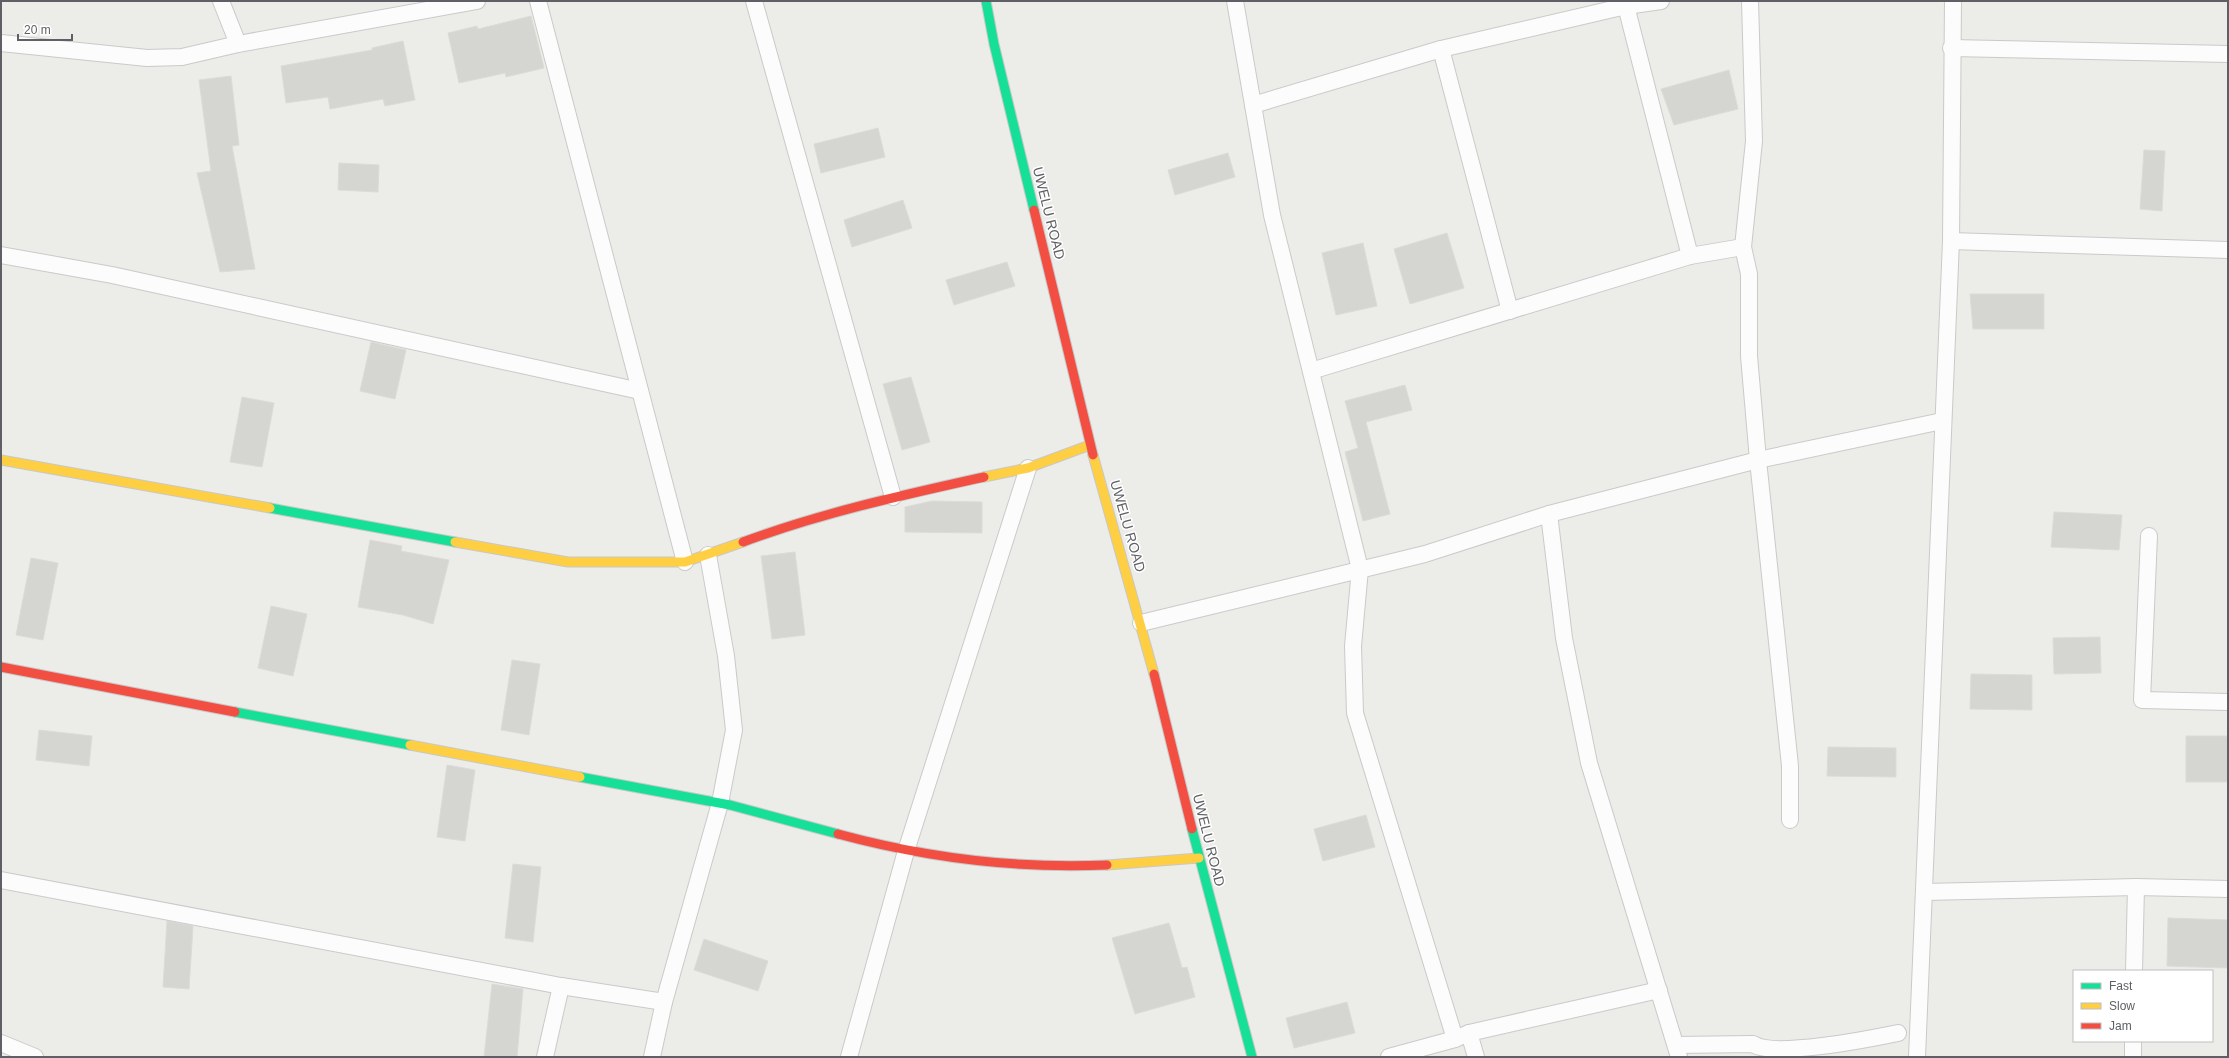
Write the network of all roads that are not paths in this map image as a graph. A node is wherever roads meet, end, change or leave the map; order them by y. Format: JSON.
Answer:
{"nodes":[{"id":1,"x":221,"y":1,"type":"edge"},
{"id":2,"x":478,"y":1,"type":"edge"},
{"id":3,"x":538,"y":1,"type":"edge"},
{"id":4,"x":754,"y":1,"type":"edge"},
{"id":5,"x":986,"y":1,"type":"edge"},
{"id":6,"x":1235,"y":1,"type":"edge"},
{"id":7,"x":1660,"y":1,"type":"edge"},
{"id":8,"x":1750,"y":1,"type":"edge"},
{"id":9,"x":1953,"y":1,"type":"edge"},
{"id":10,"x":1626,"y":6,"type":"junction"},
{"id":11,"x":1,"y":43,"type":"edge"},
{"id":12,"x":238,"y":44,"type":"junction"},
{"id":13,"x":1951,"y":48,"type":"junction"},
{"id":14,"x":1441,"y":49,"type":"junction"},
{"id":15,"x":2228,"y":54,"type":"edge"},
{"id":16,"x":1253,"y":105,"type":"junction"},
{"id":17,"x":1951,"y":241,"type":"junction"},
{"id":18,"x":1743,"y":247,"type":"junction"},
{"id":19,"x":2228,"y":250,"type":"edge"},
{"id":20,"x":1,"y":255,"type":"edge"},
{"id":21,"x":1690,"y":256,"type":"junction"},
{"id":22,"x":1510,"y":310,"type":"junction"},
{"id":23,"x":1311,"y":372,"type":"junction"},
{"id":24,"x":640,"y":391,"type":"junction"},
{"id":25,"x":1942,"y":421,"type":"junction"},
{"id":26,"x":1090,"y":445,"type":"junction"},
{"id":27,"x":1,"y":460,"type":"edge"},
{"id":28,"x":1758,"y":460,"type":"junction"},
{"id":29,"x":1028,"y":468,"type":"junction"},
{"id":30,"x":893,"y":497,"type":"junction"},
{"id":31,"x":1549,"y":514,"type":"junction"},
{"id":32,"x":2149,"y":536,"type":"dead end"},
{"id":33,"x":708,"y":555,"type":"junction"},
{"id":34,"x":685,"y":562,"type":"junction"},
{"id":35,"x":1360,"y":569,"type":"junction"},
{"id":36,"x":1141,"y":623,"type":"junction"},
{"id":37,"x":1,"y":667,"type":"edge"},
{"id":38,"x":2228,"y":702,"type":"edge"},
{"id":39,"x":720,"y":803,"type":"junction"},
{"id":40,"x":1790,"y":820,"type":"dead end"},
{"id":41,"x":906,"y":851,"type":"junction"},
{"id":42,"x":1199,"y":858,"type":"junction"},
{"id":43,"x":1,"y":880,"type":"edge"},
{"id":44,"x":2136,"y":888,"type":"junction"},
{"id":45,"x":2228,"y":889,"type":"edge"},
{"id":46,"x":1924,"y":892,"type":"junction"},
{"id":47,"x":2134,"y":970,"type":"edge"},
{"id":48,"x":561,"y":986,"type":"junction"},
{"id":49,"x":1659,"y":990,"type":"junction"},
{"id":50,"x":664,"y":1002,"type":"junction"},
{"id":51,"x":1898,"y":1033,"type":"dead end"},
{"id":52,"x":1462,"y":1036,"type":"junction"},
{"id":53,"x":2133,"y":1042,"type":"edge"},
{"id":54,"x":1,"y":1043,"type":"edge"},
{"id":55,"x":1677,"y":1051,"type":"edge"},
{"id":56,"x":34,"y":1057,"type":"edge"},
{"id":57,"x":545,"y":1057,"type":"edge"},
{"id":58,"x":652,"y":1057,"type":"edge"},
{"id":59,"x":849,"y":1057,"type":"edge"},
{"id":60,"x":1252,"y":1057,"type":"edge"},
{"id":61,"x":1389,"y":1057,"type":"edge"},
{"id":62,"x":1476,"y":1057,"type":"edge"},
{"id":63,"x":1917,"y":1057,"type":"edge"},
{"id":64,"x":2133,"y":1057,"type":"edge"}],
"edges":[{"from":1,"to":12,"type":"street"},
{"from":2,"to":12,"type":"street"},
{"from":3,"to":24,"type":"street"},
{"from":4,"to":30,"type":"street"},
{"from":5,"to":26,"type":"street","name":"UWELU ROAD"},
{"from":6,"to":16,"type":"street"},
{"from":7,"to":10,"type":"street"},
{"from":8,"to":18,"type":"street"},
{"from":9,"to":13,"type":"street"},
{"from":10,"to":14,"type":"street"},
{"from":10,"to":21,"type":"street"},
{"from":11,"to":12,"type":"street"},
{"from":13,"to":15,"type":"street"},
{"from":13,"to":17,"type":"street"},
{"from":14,"to":16,"type":"street"},
{"from":14,"to":22,"type":"street"},
{"from":16,"to":23,"type":"street"},
{"from":17,"to":19,"type":"street"},
{"from":17,"to":25,"type":"street"},
{"from":18,"to":21,"type":"street"},
{"from":18,"to":28,"type":"street"},
{"from":20,"to":24,"type":"street"},
{"from":21,"to":22,"type":"street"},
{"from":22,"to":23,"type":"street"},
{"from":23,"to":35,"type":"street"},
{"from":24,"to":34,"type":"street"},
{"from":25,"to":28,"type":"street"},
{"from":25,"to":46,"type":"street"},
{"from":26,"to":29,"type":"street"},
{"from":26,"to":36,"type":"street","name":"UWELU ROAD"},
{"from":27,"to":34,"type":"street"},
{"from":28,"to":31,"type":"street"},
{"from":28,"to":40,"type":"street"},
{"from":29,"to":30,"type":"street"},
{"from":29,"to":41,"type":"street"},
{"from":30,"to":33,"type":"street"},
{"from":31,"to":35,"type":"street"},
{"from":31,"to":49,"type":"street"},
{"from":32,"to":38,"type":"street"},
{"from":33,"to":34,"type":"street"},
{"from":33,"to":39,"type":"street"},
{"from":35,"to":36,"type":"street"},
{"from":35,"to":52,"type":"street"},
{"from":36,"to":42,"type":"street","name":"UWELU ROAD"},
{"from":37,"to":39,"type":"street"},
{"from":39,"to":41,"type":"street"},
{"from":39,"to":50,"type":"street"},
{"from":41,"to":42,"type":"street"},
{"from":41,"to":59,"type":"street"},
{"from":42,"to":60,"type":"street","name":"UWELU ROAD"},
{"from":43,"to":48,"type":"street"},
{"from":44,"to":45,"type":"street"},
{"from":44,"to":46,"type":"street"},
{"from":44,"to":47,"type":"street"},
{"from":46,"to":63,"type":"street"},
{"from":48,"to":50,"type":"street"},
{"from":48,"to":57,"type":"street"},
{"from":49,"to":52,"type":"street"},
{"from":49,"to":55,"type":"street"},
{"from":50,"to":58,"type":"street"},
{"from":51,"to":55,"type":"street"},
{"from":52,"to":61,"type":"street"},
{"from":52,"to":62,"type":"street"},
{"from":53,"to":64,"type":"street"},
{"from":54,"to":56,"type":"street"}]}
